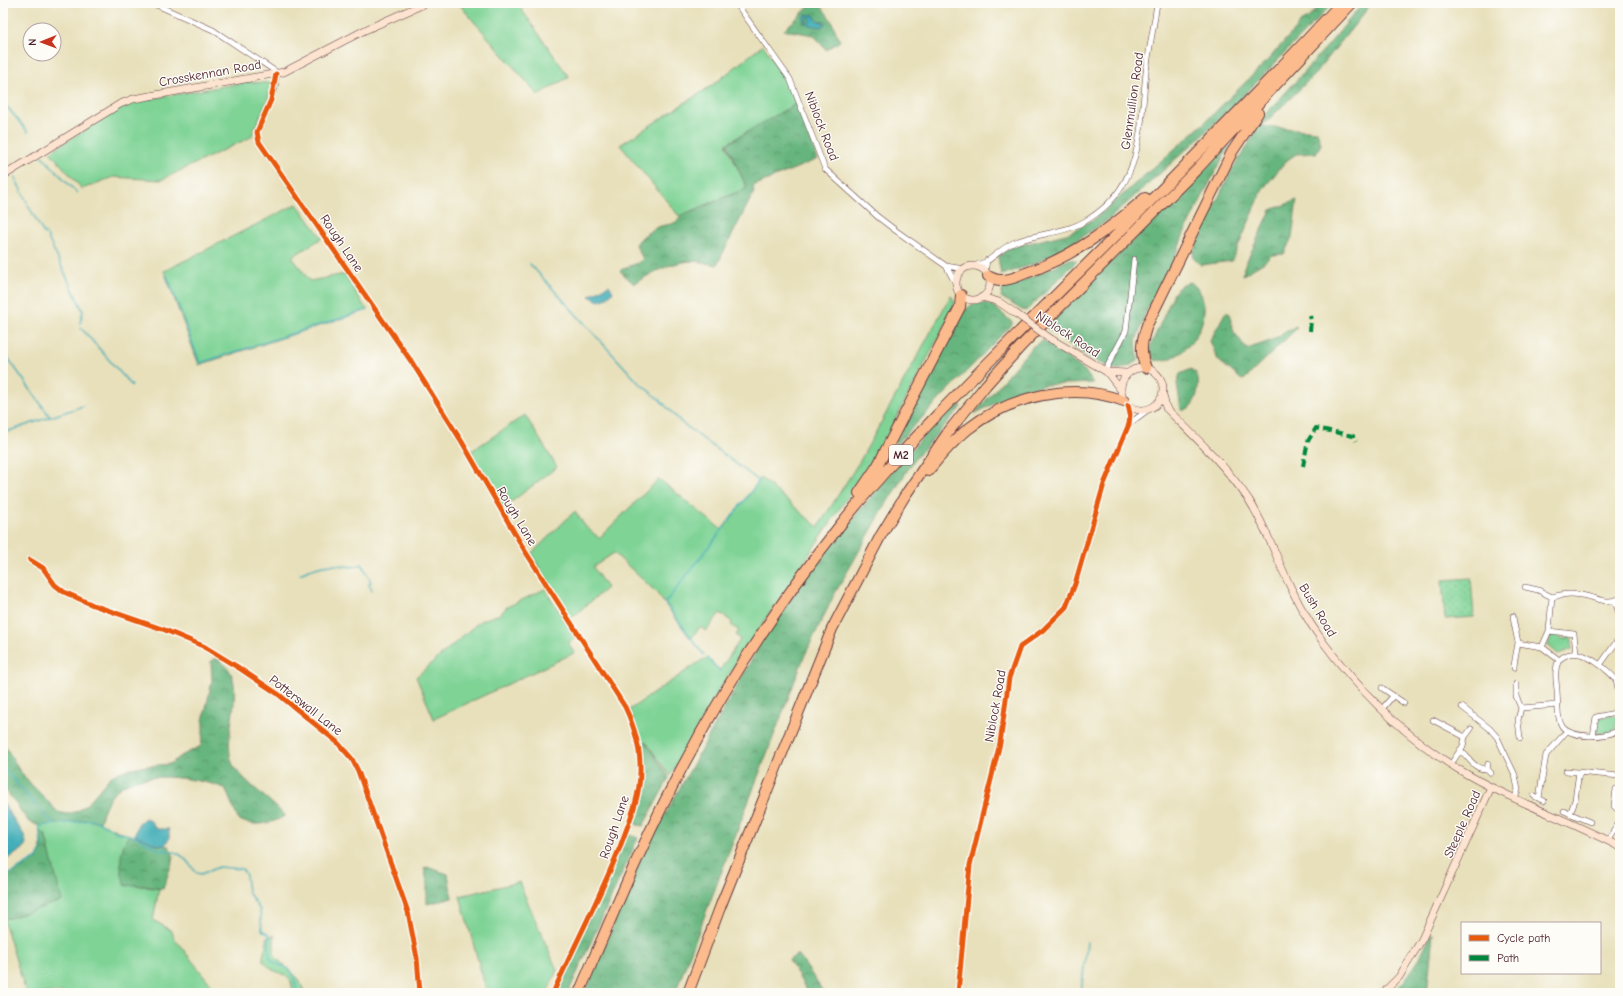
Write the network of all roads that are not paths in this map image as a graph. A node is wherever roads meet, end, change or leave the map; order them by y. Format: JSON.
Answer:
{"nodes":[{"id":1,"x":152,"y":3,"type":"edge"},
{"id":2,"x":426,"y":3,"type":"edge"},
{"id":3,"x":736,"y":3,"type":"edge"},
{"id":4,"x":1158,"y":3,"type":"edge"},
{"id":5,"x":1341,"y":3,"type":"edge"},
{"id":6,"x":1352,"y":3,"type":"edge"},
{"id":7,"x":276,"y":74,"type":"junction"},
{"id":8,"x":1276,"y":86,"type":"junction"},
{"id":9,"x":1209,"y":143,"type":"junction"},
{"id":10,"x":3,"y":176,"type":"edge"},
{"id":11,"x":1134,"y":259,"type":"dead end"},
{"id":12,"x":988,"y":260,"type":"junction"},
{"id":13,"x":946,"y":266,"type":"junction"},
{"id":14,"x":967,"y":268,"type":"junction"},
{"id":15,"x":988,"y":278,"type":"junction"},
{"id":16,"x":956,"y":284,"type":"junction"},
{"id":17,"x":961,"y":295,"type":"junction"},
{"id":18,"x":982,"y":297,"type":"junction"},
{"id":19,"x":999,"y":302,"type":"junction"},
{"id":20,"x":1146,"y":368,"type":"junction"},
{"id":21,"x":1106,"y":372,"type":"junction"},
{"id":22,"x":1127,"y":373,"type":"junction"},
{"id":23,"x":1121,"y":390,"type":"junction"},
{"id":24,"x":1163,"y":395,"type":"junction"},
{"id":25,"x":1126,"y":403,"type":"junction"},
{"id":26,"x":1152,"y":407,"type":"junction"},
{"id":27,"x":1166,"y":408,"type":"junction"},
{"id":28,"x":1129,"y":424,"type":"junction"},
{"id":29,"x":881,"y":535,"type":"junction"},
{"id":30,"x":826,"y":543,"type":"junction"},
{"id":31,"x":30,"y":560,"type":"dead end"},
{"id":32,"x":1525,"y":587,"type":"dead end"},
{"id":33,"x":1552,"y":598,"type":"junction"},
{"id":34,"x":1618,"y":600,"type":"edge"},
{"id":35,"x":1513,"y":616,"type":"dead end"},
{"id":36,"x":1620,"y":616,"type":"edge"},
{"id":37,"x":1549,"y":631,"type":"junction"},
{"id":38,"x":1620,"y":637,"type":"edge"},
{"id":39,"x":1518,"y":643,"type":"junction"},
{"id":40,"x":1542,"y":647,"type":"junction"},
{"id":41,"x":1576,"y":653,"type":"junction"},
{"id":42,"x":1559,"y":660,"type":"junction"},
{"id":43,"x":1600,"y":665,"type":"junction"},
{"id":44,"x":1514,"y":668,"type":"dead end"},
{"id":45,"x":1618,"y":678,"type":"edge"},
{"id":46,"x":1516,"y":684,"type":"dead end"},
{"id":47,"x":1382,"y":688,"type":"dead end"},
{"id":48,"x":1393,"y":696,"type":"junction"},
{"id":49,"x":1404,"y":703,"type":"dead end"},
{"id":50,"x":1558,"y":705,"type":"junction"},
{"id":51,"x":1462,"y":707,"type":"dead end"},
{"id":52,"x":1521,"y":708,"type":"junction"},
{"id":53,"x":1382,"y":709,"type":"junction"},
{"id":54,"x":1620,"y":712,"type":"edge"},
{"id":55,"x":1433,"y":720,"type":"dead end"},
{"id":56,"x":1471,"y":729,"type":"dead end"},
{"id":57,"x":1620,"y":730,"type":"edge"},
{"id":58,"x":1566,"y":732,"type":"junction"},
{"id":59,"x":1465,"y":736,"type":"junction"},
{"id":60,"x":1593,"y":736,"type":"junction"},
{"id":61,"x":1520,"y":738,"type":"dead end"},
{"id":62,"x":1460,"y":750,"type":"junction"},
{"id":63,"x":1451,"y":764,"type":"junction"},
{"id":64,"x":1489,"y":769,"type":"dead end"},
{"id":65,"x":1566,"y":771,"type":"dead end"},
{"id":66,"x":1579,"y":772,"type":"junction"},
{"id":67,"x":1620,"y":776,"type":"edge"},
{"id":68,"x":1491,"y":786,"type":"junction"},
{"id":69,"x":1616,"y":789,"type":"dead end"},
{"id":70,"x":1515,"y":797,"type":"junction"},
{"id":71,"x":1544,"y":800,"type":"dead end"},
{"id":72,"x":1564,"y":811,"type":"dead end"},
{"id":73,"x":1620,"y":812,"type":"edge"},
{"id":74,"x":1570,"y":814,"type":"junction"},
{"id":75,"x":1620,"y":821,"type":"edge"},
{"id":76,"x":1590,"y":822,"type":"dead end"},
{"id":77,"x":1608,"y":840,"type":"junction"},
{"id":78,"x":1620,"y":847,"type":"edge"},
{"id":79,"x":420,"y":993,"type":"edge"},
{"id":80,"x":553,"y":993,"type":"edge"},
{"id":81,"x":579,"y":993,"type":"edge"},
{"id":82,"x":688,"y":993,"type":"edge"},
{"id":83,"x":958,"y":993,"type":"edge"},
{"id":84,"x":1383,"y":993,"type":"edge"}],
"edges":[{"from":1,"to":7,"type":"street"},
{"from":2,"to":7,"type":"main road","name":"Crosskennan Road"},
{"from":3,"to":13,"type":"street","name":"Niblock Road"},
{"from":4,"to":12,"type":"street","name":"Glenmullion Road"},
{"from":5,"to":9,"type":"highway","number":"M2"},
{"from":6,"to":8,"type":"highway","number":"M2"},
{"from":7,"to":10,"type":"main road","name":"Crosskennan Road"},
{"from":7,"to":80,"type":"street","name":"Rough Lane"},
{"from":8,"to":20,"type":"highway"},
{"from":8,"to":29,"type":"highway","number":"M2"},
{"from":9,"to":15,"type":"highway"},
{"from":9,"to":30,"type":"highway","number":"M2"},
{"from":11,"to":21,"type":"street","name":"Niblock Road"},
{"from":12,"to":14,"type":"street","name":"Glenmullion Road"},
{"from":12,"to":15,"type":"street"},
{"from":13,"to":14,"type":"street","name":"Niblock Road"},
{"from":13,"to":16,"type":"street","name":"Niblock Road"},
{"from":14,"to":15,"type":"main road"},
{"from":14,"to":16,"type":"main road"},
{"from":15,"to":18,"type":"main road"},
{"from":15,"to":19,"type":"main road","name":"Niblock Road"},
{"from":16,"to":17,"type":"main road"},
{"from":17,"to":18,"type":"main road"},
{"from":17,"to":30,"type":"highway"},
{"from":18,"to":19,"type":"main road","name":"Niblock Road"},
{"from":19,"to":21,"type":"main road","name":"Niblock Road","bridge":true},
{"from":20,"to":22,"type":"main road"},
{"from":20,"to":24,"type":"main road"},
{"from":21,"to":22,"type":"main road","name":"Niblock Road"},
{"from":21,"to":23,"type":"main road","name":"Niblock Road"},
{"from":22,"to":23,"type":"main road"},
{"from":23,"to":25,"type":"main road"},
{"from":24,"to":26,"type":"main road"},
{"from":24,"to":27,"type":"main road"},
{"from":25,"to":26,"type":"main road"},
{"from":25,"to":28,"type":"street","name":"Niblock Road"},
{"from":25,"to":29,"type":"highway"},
{"from":26,"to":27,"type":"main road"},
{"from":26,"to":28,"type":"street"},
{"from":27,"to":53,"type":"main road","name":"Bush Road"},
{"from":28,"to":83,"type":"street","name":"Niblock Road"},
{"from":29,"to":82,"type":"highway","number":"M2"},
{"from":30,"to":81,"type":"highway","number":"M2"},
{"from":31,"to":79,"type":"street","name":"Potterswall Lane"},
{"from":32,"to":33,"type":"street"},
{"from":33,"to":34,"type":"street"},
{"from":33,"to":37,"type":"street"},
{"from":34,"to":36,"type":"street"},
{"from":35,"to":39,"type":"street"},
{"from":37,"to":40,"type":"street"},
{"from":37,"to":41,"type":"street"},
{"from":38,"to":43,"type":"street"},
{"from":39,"to":40,"type":"street"},
{"from":39,"to":44,"type":"street"},
{"from":40,"to":42,"type":"street"},
{"from":41,"to":42,"type":"street"},
{"from":41,"to":43,"type":"street"},
{"from":42,"to":50,"type":"street"},
{"from":43,"to":45,"type":"street"},
{"from":45,"to":54,"type":"street"},
{"from":46,"to":52,"type":"street"},
{"from":47,"to":48,"type":"street"},
{"from":48,"to":49,"type":"street"},
{"from":48,"to":53,"type":"street"},
{"from":50,"to":52,"type":"street"},
{"from":50,"to":58,"type":"street"},
{"from":51,"to":70,"type":"street"},
{"from":52,"to":61,"type":"street"},
{"from":53,"to":63,"type":"main road","name":"Bush Road"},
{"from":54,"to":57,"type":"street"},
{"from":54,"to":60,"type":"street"},
{"from":55,"to":59,"type":"street"},
{"from":56,"to":59,"type":"street"},
{"from":57,"to":60,"type":"street"},
{"from":58,"to":60,"type":"street"},
{"from":58,"to":71,"type":"street"},
{"from":59,"to":62,"type":"street"},
{"from":62,"to":63,"type":"street"},
{"from":62,"to":64,"type":"street"},
{"from":63,"to":68,"type":"main road","name":"Bush Road"},
{"from":65,"to":66,"type":"street"},
{"from":66,"to":67,"type":"street"},
{"from":66,"to":74,"type":"street"},
{"from":68,"to":70,"type":"main road","name":"Steeple Road"},
{"from":68,"to":84,"type":"main road","name":"Steeple Road"},
{"from":69,"to":73,"type":"street"},
{"from":70,"to":77,"type":"main road","name":"Steeple Road"},
{"from":72,"to":74,"type":"street"},
{"from":74,"to":76,"type":"street"},
{"from":75,"to":77,"type":"street"},
{"from":77,"to":78,"type":"main road","name":"Steeple Road"}]}
